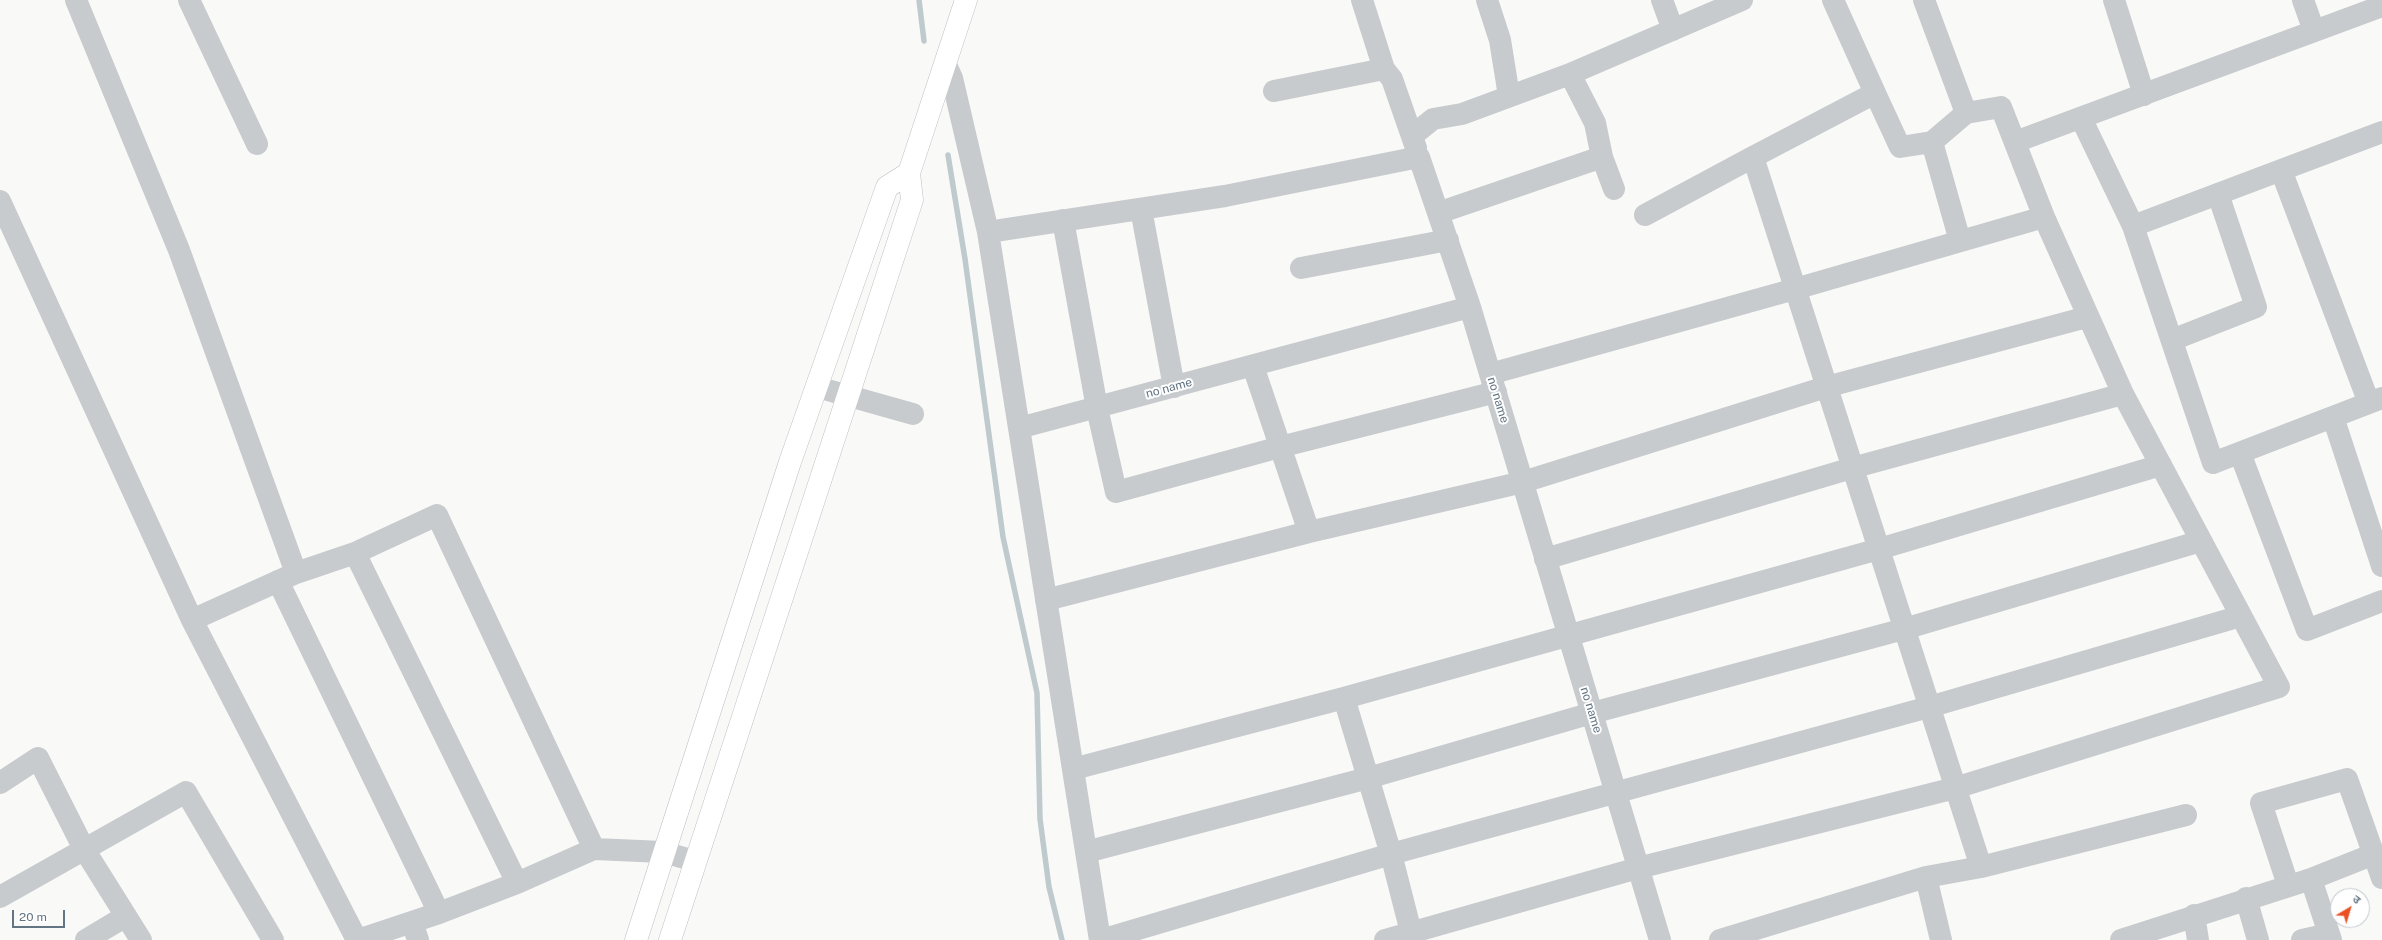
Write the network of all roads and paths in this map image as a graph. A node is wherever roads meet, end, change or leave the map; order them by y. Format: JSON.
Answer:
{"nodes":[{"id":1,"x":76,"y":0,"type":"edge"},
{"id":2,"x":189,"y":0,"type":"edge"},
{"id":3,"x":966,"y":0,"type":"edge"},
{"id":4,"x":1362,"y":0,"type":"edge"},
{"id":5,"x":1488,"y":0,"type":"edge"},
{"id":6,"x":1662,"y":0,"type":"edge"},
{"id":7,"x":1742,"y":0,"type":"edge"},
{"id":8,"x":1833,"y":0,"type":"edge"},
{"id":9,"x":1924,"y":0,"type":"edge"},
{"id":10,"x":2114,"y":0,"type":"edge"},
{"id":11,"x":2303,"y":0,"type":"edge"},
{"id":12,"x":2382,"y":6,"type":"edge"},
{"id":13,"x":2352,"y":8,"type":"edge"},
{"id":14,"x":1673,"y":30,"type":"junction"},
{"id":15,"x":2314,"y":31,"type":"junction"},
{"id":16,"x":946,"y":65,"type":"junction"},
{"id":17,"x":1384,"y":69,"type":"junction"},
{"id":18,"x":1570,"y":74,"type":"junction"},
{"id":19,"x":1274,"y":91,"type":"dead end"},
{"id":20,"x":1875,"y":93,"type":"junction"},
{"id":21,"x":2144,"y":94,"type":"junction"},
{"id":22,"x":1509,"y":96,"type":"junction"},
{"id":23,"x":1966,"y":113,"type":"junction"},
{"id":24,"x":2081,"y":118,"type":"junction"},
{"id":25,"x":2382,"y":132,"type":"edge"},
{"id":26,"x":1412,"y":136,"type":"junction"},
{"id":27,"x":1932,"y":142,"type":"junction"},
{"id":28,"x":2015,"y":142,"type":"junction"},
{"id":29,"x":256,"y":144,"type":"dead end"},
{"id":30,"x":1419,"y":157,"type":"junction"},
{"id":31,"x":1602,"y":157,"type":"junction"},
{"id":32,"x":1753,"y":157,"type":"junction"},
{"id":33,"x":2281,"y":170,"type":"junction"},
{"id":34,"x":909,"y":173,"type":"junction"},
{"id":35,"x":1614,"y":189,"type":"dead end"},
{"id":36,"x":2218,"y":194,"type":"junction"},
{"id":37,"x":0,"y":201,"type":"edge"},
{"id":38,"x":1141,"y":209,"type":"junction"},
{"id":39,"x":1438,"y":213,"type":"junction"},
{"id":40,"x":1645,"y":215,"type":"dead end"},
{"id":41,"x":2044,"y":217,"type":"junction"},
{"id":42,"x":1062,"y":220,"type":"junction"},
{"id":43,"x":2133,"y":226,"type":"junction"},
{"id":44,"x":988,"y":232,"type":"junction"},
{"id":45,"x":1448,"y":240,"type":"junction"},
{"id":46,"x":1960,"y":241,"type":"junction"},
{"id":47,"x":1301,"y":268,"type":"dead end"},
{"id":48,"x":1795,"y":289,"type":"junction"},
{"id":49,"x":1470,"y":307,"type":"junction"},
{"id":50,"x":2087,"y":317,"type":"junction"},
{"id":51,"x":2172,"y":340,"type":"junction"},
{"id":52,"x":1253,"y":366,"type":"junction"},
{"id":53,"x":1493,"y":383,"type":"junction"},
{"id":54,"x":817,"y":387,"type":"junction"},
{"id":55,"x":1174,"y":387,"type":"junction"},
{"id":56,"x":1826,"y":387,"type":"junction"},
{"id":57,"x":2123,"y":394,"type":"junction"},
{"id":58,"x":848,"y":396,"type":"junction"},
{"id":59,"x":2375,"y":400,"type":"edge"},
{"id":60,"x":1097,"y":408,"type":"junction"},
{"id":61,"x":913,"y":414,"type":"dead end"},
{"id":62,"x":2333,"y":416,"type":"junction"},
{"id":63,"x":1019,"y":428,"type":"junction"},
{"id":64,"x":1280,"y":447,"type":"junction"},
{"id":65,"x":2240,"y":453,"type":"junction"},
{"id":66,"x":2161,"y":465,"type":"junction"},
{"id":67,"x":1852,"y":468,"type":"junction"},
{"id":68,"x":1523,"y":482,"type":"junction"},
{"id":69,"x":1308,"y":532,"type":"junction"},
{"id":70,"x":2201,"y":541,"type":"junction"},
{"id":71,"x":1879,"y":549,"type":"junction"},
{"id":72,"x":355,"y":553,"type":"junction"},
{"id":73,"x":1546,"y":559,"type":"junction"},
{"id":74,"x":2382,"y":566,"type":"edge"},
{"id":75,"x":287,"y":577,"type":"junction"},
{"id":76,"x":1046,"y":600,"type":"junction"},
{"id":77,"x":2382,"y":601,"type":"edge"},
{"id":78,"x":2241,"y":616,"type":"junction"},
{"id":79,"x":192,"y":620,"type":"junction"},
{"id":80,"x":1904,"y":629,"type":"junction"},
{"id":81,"x":1568,"y":635,"type":"junction"},
{"id":82,"x":715,"y":693,"type":"junction"},
{"id":83,"x":1344,"y":698,"type":"junction"},
{"id":84,"x":746,"y":704,"type":"junction"},
{"id":85,"x":1929,"y":708,"type":"junction"},
{"id":86,"x":1592,"y":713,"type":"junction"},
{"id":87,"x":1073,"y":769,"type":"junction"},
{"id":88,"x":1368,"y":778,"type":"junction"},
{"id":89,"x":0,"y":783,"type":"edge"},
{"id":90,"x":1956,"y":788,"type":"junction"},
{"id":91,"x":1615,"y":791,"type":"junction"},
{"id":92,"x":2186,"y":816,"type":"dead end"},
{"id":93,"x":594,"y":849,"type":"junction"},
{"id":94,"x":84,"y":850,"type":"junction"},
{"id":95,"x":663,"y":852,"type":"junction"},
{"id":96,"x":1086,"y":852,"type":"junction"},
{"id":97,"x":1391,"y":854,"type":"junction"},
{"id":98,"x":2374,"y":854,"type":"junction"},
{"id":99,"x":695,"y":861,"type":"junction"},
{"id":100,"x":1981,"y":867,"type":"junction"},
{"id":101,"x":1638,"y":868,"type":"junction"},
{"id":102,"x":1926,"y":877,"type":"junction"},
{"id":103,"x":2311,"y":878,"type":"junction"},
{"id":104,"x":2382,"y":878,"type":"edge"},
{"id":105,"x":518,"y":883,"type":"junction"},
{"id":106,"x":2288,"y":885,"type":"junction"},
{"id":107,"x":0,"y":897,"type":"edge"},
{"id":108,"x":2246,"y":898,"type":"junction"},
{"id":109,"x":439,"y":913,"type":"junction"},
{"id":110,"x":126,"y":916,"type":"junction"},
{"id":111,"x":2194,"y":916,"type":"junction"},
{"id":112,"x":415,"y":931,"type":"edge"},
{"id":113,"x":1412,"y":937,"type":"edge"},
{"id":114,"x":2330,"y":937,"type":"edge"},
{"id":115,"x":268,"y":938,"type":"edge"},
{"id":116,"x":86,"y":940,"type":"edge"},
{"id":117,"x":141,"y":940,"type":"edge"},
{"id":118,"x":358,"y":940,"type":"edge"},
{"id":119,"x":636,"y":940,"type":"edge"},
{"id":120,"x":670,"y":940,"type":"edge"},
{"id":121,"x":1101,"y":940,"type":"edge"},
{"id":122,"x":1385,"y":940,"type":"edge"},
{"id":123,"x":1660,"y":940,"type":"edge"},
{"id":124,"x":1720,"y":940,"type":"edge"},
{"id":125,"x":1941,"y":940,"type":"edge"},
{"id":126,"x":2121,"y":940,"type":"edge"},
{"id":127,"x":2198,"y":940,"type":"edge"},
{"id":128,"x":2258,"y":940,"type":"edge"},
{"id":129,"x":2302,"y":940,"type":"edge"}],
"edges":[{"from":1,"to":75,"type":"street"},
{"from":2,"to":29,"type":"street"},
{"from":3,"to":16,"type":"main road"},
{"from":4,"to":17,"type":"street"},
{"from":5,"to":22,"type":"street"},
{"from":6,"to":14,"type":"street"},
{"from":7,"to":14,"type":"street"},
{"from":8,"to":20,"type":"street"},
{"from":9,"to":23,"type":"street"},
{"from":10,"to":21,"type":"street"},
{"from":11,"to":15,"type":"street"},
{"from":12,"to":13,"type":"street"},
{"from":13,"to":15,"type":"street"},
{"from":14,"to":18,"type":"street"},
{"from":15,"to":21,"type":"street"},
{"from":16,"to":34,"type":"main road"},
{"from":16,"to":44,"type":"street"},
{"from":17,"to":19,"type":"street"},
{"from":17,"to":26,"type":"street"},
{"from":18,"to":22,"type":"street"},
{"from":18,"to":31,"type":"street"},
{"from":20,"to":27,"type":"street"},
{"from":20,"to":32,"type":"street"},
{"from":21,"to":24,"type":"street"},
{"from":22,"to":26,"type":"street"},
{"from":23,"to":27,"type":"street"},
{"from":23,"to":28,"type":"street"},
{"from":24,"to":28,"type":"street"},
{"from":24,"to":43,"type":"street"},
{"from":25,"to":33,"type":"street"},
{"from":26,"to":30,"type":"street"},
{"from":27,"to":46,"type":"street"},
{"from":28,"to":41,"type":"street"},
{"from":30,"to":38,"type":"street"},
{"from":30,"to":39,"type":"street"},
{"from":31,"to":35,"type":"street"},
{"from":31,"to":39,"type":"street"},
{"from":32,"to":40,"type":"street"},
{"from":32,"to":48,"type":"street"},
{"from":33,"to":36,"type":"street"},
{"from":33,"to":59,"type":"street"},
{"from":34,"to":54,"type":"main road"},
{"from":34,"to":58,"type":"main road"},
{"from":36,"to":43,"type":"street"},
{"from":36,"to":51,"type":"street"},
{"from":37,"to":79,"type":"street"},
{"from":38,"to":42,"type":"street"},
{"from":38,"to":55,"type":"street"},
{"from":39,"to":45,"type":"street"},
{"from":41,"to":46,"type":"street"},
{"from":41,"to":50,"type":"street"},
{"from":42,"to":44,"type":"street"},
{"from":42,"to":60,"type":"street"},
{"from":43,"to":51,"type":"street"},
{"from":44,"to":63,"type":"street"},
{"from":45,"to":47,"type":"street"},
{"from":45,"to":49,"type":"street"},
{"from":46,"to":48,"type":"street"},
{"from":48,"to":53,"type":"street"},
{"from":48,"to":56,"type":"street"},
{"from":49,"to":52,"type":"street","name":"no name"},
{"from":49,"to":53,"type":"street","name":"no name"},
{"from":50,"to":56,"type":"street"},
{"from":50,"to":57,"type":"street"},
{"from":51,"to":65,"type":"street"},
{"from":52,"to":55,"type":"street","name":"no name"},
{"from":52,"to":64,"type":"street"},
{"from":53,"to":64,"type":"street"},
{"from":53,"to":68,"type":"street","name":"no name"},
{"from":54,"to":58,"type":"street"},
{"from":54,"to":82,"type":"main road"},
{"from":55,"to":60,"type":"street","name":"no name"},
{"from":56,"to":67,"type":"street"},
{"from":56,"to":68,"type":"street"},
{"from":57,"to":66,"type":"street"},
{"from":57,"to":67,"type":"street"},
{"from":58,"to":61,"type":"street"},
{"from":58,"to":84,"type":"main road"},
{"from":59,"to":62,"type":"street"},
{"from":60,"to":63,"type":"street","name":"no name"},
{"from":60,"to":64,"type":"street"},
{"from":62,"to":65,"type":"street"},
{"from":62,"to":74,"type":"street"},
{"from":63,"to":76,"type":"street"},
{"from":64,"to":69,"type":"street"},
{"from":65,"to":77,"type":"street"},
{"from":66,"to":70,"type":"street"},
{"from":66,"to":71,"type":"street"},
{"from":67,"to":71,"type":"street"},
{"from":67,"to":73,"type":"street"},
{"from":68,"to":69,"type":"street"},
{"from":68,"to":73,"type":"street","name":"no name"},
{"from":69,"to":76,"type":"street"},
{"from":70,"to":78,"type":"street"},
{"from":70,"to":80,"type":"street"},
{"from":71,"to":80,"type":"street"},
{"from":71,"to":81,"type":"street"},
{"from":72,"to":75,"type":"street"},
{"from":72,"to":93,"type":"street"},
{"from":72,"to":105,"type":"street"},
{"from":73,"to":81,"type":"street","name":"no name"},
{"from":75,"to":79,"type":"street"},
{"from":75,"to":109,"type":"street"},
{"from":76,"to":87,"type":"street"},
{"from":78,"to":85,"type":"street"},
{"from":78,"to":90,"type":"street"},
{"from":79,"to":118,"type":"street"},
{"from":80,"to":85,"type":"street"},
{"from":80,"to":86,"type":"street"},
{"from":81,"to":83,"type":"street"},
{"from":81,"to":86,"type":"street","name":"no name"},
{"from":82,"to":84,"type":"main road"},
{"from":82,"to":95,"type":"main road"},
{"from":83,"to":87,"type":"street"},
{"from":83,"to":88,"type":"street"},
{"from":84,"to":99,"type":"main road"},
{"from":85,"to":90,"type":"street"},
{"from":85,"to":91,"type":"street"},
{"from":86,"to":88,"type":"street"},
{"from":86,"to":91,"type":"street","name":"no name"},
{"from":87,"to":96,"type":"street"},
{"from":88,"to":96,"type":"street"},
{"from":88,"to":97,"type":"street"},
{"from":89,"to":94,"type":"street"},
{"from":90,"to":100,"type":"street"},
{"from":90,"to":101,"type":"street"},
{"from":91,"to":97,"type":"street"},
{"from":91,"to":101,"type":"street","name":"no name"},
{"from":92,"to":100,"type":"street"},
{"from":93,"to":95,"type":"street"},
{"from":93,"to":105,"type":"street"},
{"from":94,"to":107,"type":"street"},
{"from":94,"to":110,"type":"street"},
{"from":94,"to":115,"type":"street"},
{"from":95,"to":99,"type":"street"},
{"from":95,"to":119,"type":"main road"},
{"from":96,"to":121,"type":"street"},
{"from":97,"to":113,"type":"street"},
{"from":97,"to":121,"type":"street"},
{"from":98,"to":103,"type":"street"},
{"from":98,"to":104,"type":"street"},
{"from":98,"to":106,"type":"street"},
{"from":99,"to":120,"type":"main road"},
{"from":100,"to":102,"type":"street"},
{"from":101,"to":113,"type":"street"},
{"from":101,"to":123,"type":"street","name":"no name"},
{"from":102,"to":124,"type":"street"},
{"from":102,"to":125,"type":"street"},
{"from":103,"to":106,"type":"street"},
{"from":103,"to":114,"type":"street"},
{"from":105,"to":109,"type":"street"},
{"from":106,"to":108,"type":"street"},
{"from":108,"to":111,"type":"street"},
{"from":108,"to":128,"type":"street"},
{"from":109,"to":112,"type":"street"},
{"from":110,"to":116,"type":"street"},
{"from":110,"to":117,"type":"street"},
{"from":111,"to":126,"type":"street"},
{"from":111,"to":127,"type":"street"},
{"from":112,"to":118,"type":"street"},
{"from":113,"to":122,"type":"street"},
{"from":114,"to":129,"type":"street"}]}
